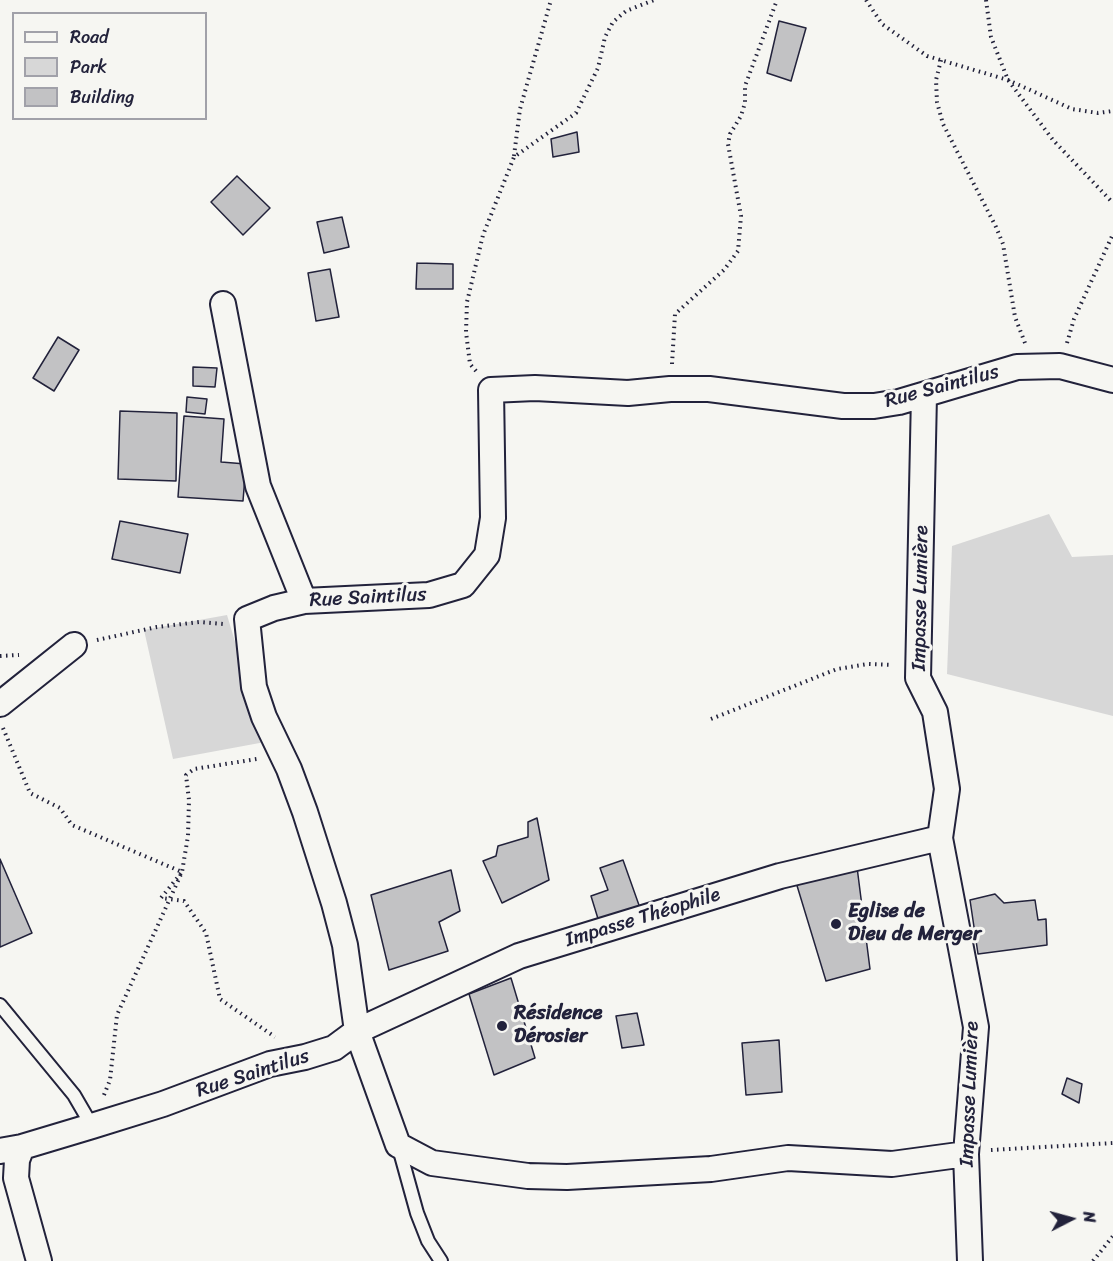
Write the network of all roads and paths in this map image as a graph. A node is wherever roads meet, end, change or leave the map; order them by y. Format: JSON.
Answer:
{"nodes":[{"id":1,"x":551,"y":0,"type":"edge"},
{"id":2,"x":654,"y":0,"type":"edge"},
{"id":3,"x":777,"y":0,"type":"edge"},
{"id":4,"x":866,"y":0,"type":"edge"},
{"id":5,"x":987,"y":0,"type":"edge"},
{"id":6,"x":941,"y":60,"type":"junction"},
{"id":7,"x":1008,"y":80,"type":"junction"},
{"id":8,"x":1113,"y":111,"type":"edge"},
{"id":9,"x":514,"y":157,"type":"junction"},
{"id":10,"x":1113,"y":203,"type":"edge"},
{"id":11,"x":1113,"y":234,"type":"edge"},
{"id":12,"x":223,"y":304,"type":"dead end"},
{"id":13,"x":1035,"y":366,"type":"junction"},
{"id":14,"x":1060,"y":366,"type":"junction"},
{"id":15,"x":1113,"y":380,"type":"edge"},
{"id":16,"x":670,"y":389,"type":"junction"},
{"id":17,"x":491,"y":390,"type":"junction"},
{"id":18,"x":924,"y":395,"type":"junction"},
{"id":19,"x":304,"y":601,"type":"junction"},
{"id":20,"x":247,"y":620,"type":"junction"},
{"id":21,"x":74,"y":645,"type":"joint"},
{"id":22,"x":21,"y":655,"type":"dead end"},
{"id":23,"x":0,"y":656,"type":"edge"},
{"id":24,"x":918,"y":678,"type":"junction"},
{"id":25,"x":0,"y":704,"type":"edge"},
{"id":26,"x":711,"y":719,"type":"dead end"},
{"id":27,"x":0,"y":725,"type":"edge"},
{"id":28,"x":277,"y":746,"type":"junction"},
{"id":29,"x":940,"y":838,"type":"junction"},
{"id":30,"x":182,"y":872,"type":"junction"},
{"id":31,"x":0,"y":1005,"type":"edge"},
{"id":32,"x":357,"y":1031,"type":"junction"},
{"id":33,"x":305,"y":1057,"type":"junction"},
{"id":34,"x":92,"y":1126,"type":"junction"},
{"id":35,"x":1113,"y":1143,"type":"edge"},
{"id":36,"x":398,"y":1145,"type":"junction"},
{"id":37,"x":11,"y":1149,"type":"edge"},
{"id":38,"x":966,"y":1154,"type":"junction"},
{"id":39,"x":1113,"y":1236,"type":"edge"},
{"id":40,"x":39,"y":1261,"type":"edge"},
{"id":41,"x":441,"y":1261,"type":"edge"},
{"id":42,"x":970,"y":1261,"type":"edge"},
{"id":43,"x":1093,"y":1261,"type":"edge"}],
"edges":[{"from":1,"to":9,"type":"path"},
{"from":2,"to":9,"type":"path"},
{"from":3,"to":16,"type":"path"},
{"from":4,"to":6,"type":"path"},
{"from":5,"to":7,"type":"path"},
{"from":6,"to":7,"type":"path"},
{"from":6,"to":13,"type":"path"},
{"from":7,"to":8,"type":"path"},
{"from":7,"to":10,"type":"path"},
{"from":9,"to":17,"type":"path"},
{"from":11,"to":14,"type":"path"},
{"from":12,"to":19,"type":"street"},
{"from":13,"to":14,"type":"street","name":"Rue Saintilus"},
{"from":13,"to":18,"type":"street","name":"Rue Saintilus"},
{"from":14,"to":15,"type":"street","name":"Rue Saintilus"},
{"from":16,"to":17,"type":"street","name":"Rue Saintilus"},
{"from":16,"to":18,"type":"street","name":"Rue Saintilus"},
{"from":17,"to":19,"type":"street","name":"Rue Saintilus"},
{"from":18,"to":24,"type":"street","name":"Impasse Lumière"},
{"from":19,"to":20,"type":"street","name":"Rue Saintilus"},
{"from":20,"to":21,"type":"path"},
{"from":20,"to":28,"type":"street"},
{"from":21,"to":25,"type":"street"},
{"from":22,"to":23,"type":"path"},
{"from":24,"to":26,"type":"path"},
{"from":24,"to":29,"type":"street","name":"Impasse Lumière"},
{"from":27,"to":30,"type":"path"},
{"from":28,"to":30,"type":"path"},
{"from":28,"to":32,"type":"street"},
{"from":29,"to":32,"type":"street","name":"Impasse Théophile"},
{"from":29,"to":38,"type":"street","name":"Impasse Lumière"},
{"from":30,"to":33,"type":"path"},
{"from":30,"to":34,"type":"path"},
{"from":31,"to":34,"type":"lane"},
{"from":32,"to":33,"type":"street","name":"Rue Saintilus"},
{"from":32,"to":36,"type":"street"},
{"from":33,"to":34,"type":"street","name":"Rue Saintilus"},
{"from":34,"to":37,"type":"street","name":"Rue Saintilus"},
{"from":35,"to":38,"type":"path"},
{"from":36,"to":38,"type":"street"},
{"from":36,"to":41,"type":"lane"},
{"from":37,"to":40,"type":"street"},
{"from":38,"to":42,"type":"street","name":"Impasse Lumière"},
{"from":39,"to":43,"type":"path"}]}
